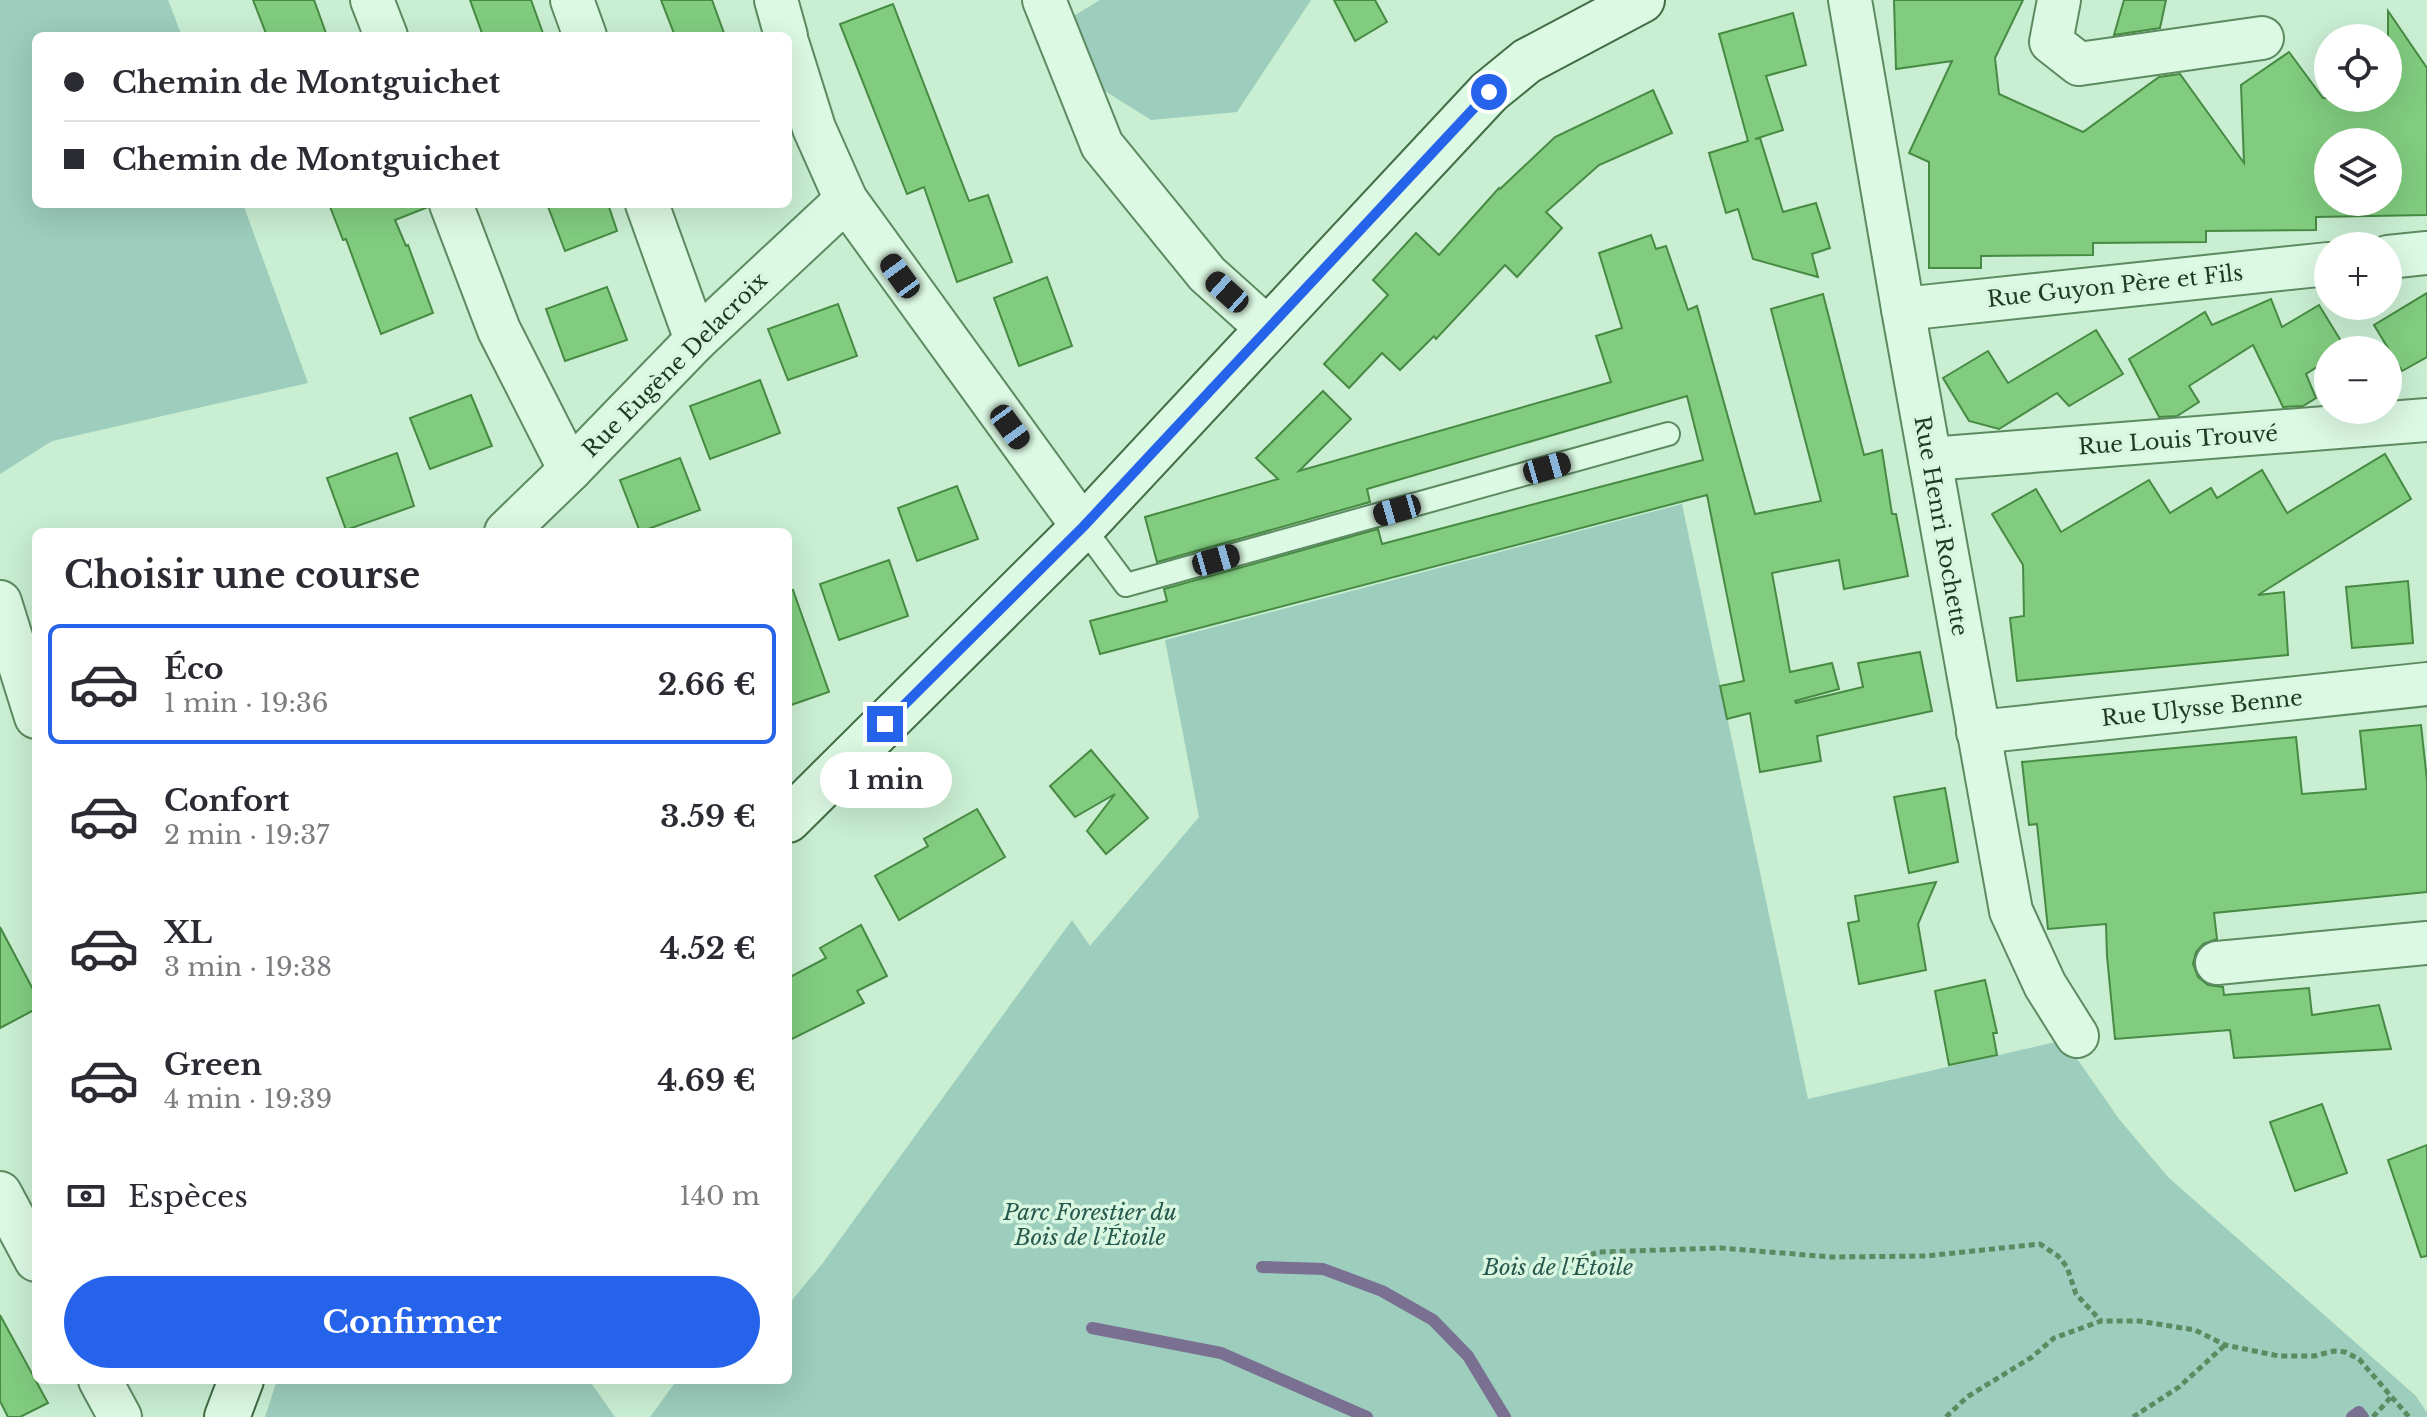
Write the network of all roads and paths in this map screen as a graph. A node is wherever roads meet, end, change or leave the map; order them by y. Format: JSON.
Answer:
{"nodes":[{"id":1,"x":372,"y":0,"type":"edge"},
{"id":2,"x":572,"y":0,"type":"edge"},
{"id":3,"x":776,"y":0,"type":"edge"},
{"id":4,"x":1044,"y":0,"type":"edge"},
{"id":5,"x":1642,"y":0,"type":"edge"},
{"id":6,"x":1850,"y":0,"type":"edge"},
{"id":7,"x":2059,"y":0,"type":"edge"},
{"id":8,"x":384,"y":32,"type":"edge"},
{"id":9,"x":584,"y":32,"type":"edge"},
{"id":10,"x":785,"y":32,"type":"edge"},
{"id":11,"x":2262,"y":38,"type":"dead end"},
{"id":12,"x":792,"y":58,"type":"edge"},
{"id":13,"x":846,"y":200,"type":"junction"},
{"id":14,"x":453,"y":208,"type":"edge"},
{"id":15,"x":648,"y":208,"type":"edge"},
{"id":16,"x":2427,"y":253,"type":"edge"},
{"id":17,"x":2402,"y":256,"type":"edge"},
{"id":18,"x":2314,"y":265,"type":"edge"},
{"id":19,"x":1903,"y":309,"type":"junction"},
{"id":20,"x":1268,"y":329,"type":"junction"},
{"id":21,"x":696,"y":340,"type":"junction"},
{"id":22,"x":2427,"y":420,"type":"edge"},
{"id":23,"x":1668,"y":434,"type":"dead end"},
{"id":24,"x":1930,"y":459,"type":"junction"},
{"id":25,"x":570,"y":470,"type":"junction"},
{"id":26,"x":1083,"y":527,"type":"junction"},
{"id":27,"x":510,"y":528,"type":"edge"},
{"id":28,"x":0,"y":602,"type":"edge"},
{"id":29,"x":2427,"y":684,"type":"edge"},
{"id":30,"x":32,"y":704,"type":"edge"},
{"id":31,"x":1978,"y":732,"type":"junction"},
{"id":32,"x":792,"y":816,"type":"edge"},
{"id":33,"x":2427,"y":943,"type":"edge"},
{"id":34,"x":2217,"y":963,"type":"dead end"},
{"id":35,"x":2077,"y":1036,"type":"dead end"},
{"id":36,"x":0,"y":1193,"type":"edge"},
{"id":37,"x":32,"y":1253,"type":"edge"},
{"id":38,"x":1533,"y":1273,"type":"dead end"},
{"id":39,"x":2101,"y":1321,"type":"junction"},
{"id":40,"x":2225,"y":1345,"type":"junction"},
{"id":41,"x":102,"y":1384,"type":"edge"},
{"id":42,"x":239,"y":1384,"type":"edge"},
{"id":43,"x":2392,"y":1396,"type":"junction"},
{"id":44,"x":120,"y":1417,"type":"edge"},
{"id":45,"x":227,"y":1417,"type":"edge"},
{"id":46,"x":1946,"y":1417,"type":"edge"},
{"id":47,"x":2133,"y":1417,"type":"edge"},
{"id":48,"x":2373,"y":1417,"type":"edge"},
{"id":49,"x":2409,"y":1417,"type":"edge"}],
"edges":[{"from":1,"to":8,"type":"street"},
{"from":2,"to":9,"type":"street"},
{"from":3,"to":10,"type":"street"},
{"from":4,"to":20,"type":"street"},
{"from":5,"to":20,"type":"street"},
{"from":6,"to":19,"type":"street","name":"Rue Henri Rochette"},
{"from":7,"to":11,"type":"street"},
{"from":12,"to":13,"type":"street"},
{"from":13,"to":21,"type":"street","name":"Rue Eugène Delacroix"},
{"from":13,"to":26,"type":"street"},
{"from":14,"to":25,"type":"street"},
{"from":15,"to":21,"type":"street"},
{"from":16,"to":17,"type":"street"},
{"from":18,"to":19,"type":"street","name":"Rue Guyon Père et Fils"},
{"from":19,"to":24,"type":"street","name":"Rue Henri Rochette"},
{"from":20,"to":26,"type":"street"},
{"from":21,"to":25,"type":"street","name":"Rue Eugène Delacroix"},
{"from":22,"to":24,"type":"street","name":"Rue Louis Trouvé"},
{"from":23,"to":26,"type":"lane"},
{"from":24,"to":31,"type":"street","name":"Rue Henri Rochette"},
{"from":25,"to":27,"type":"street","name":"Rue Eugène Delacroix"},
{"from":26,"to":32,"type":"street"},
{"from":28,"to":30,"type":"street"},
{"from":29,"to":31,"type":"street","name":"Rue Ulysse Benne"},
{"from":31,"to":35,"type":"street","name":"Rue Henri Rochette"},
{"from":33,"to":34,"type":"street"},
{"from":36,"to":37,"type":"street"},
{"from":38,"to":39,"type":"path"},
{"from":39,"to":40,"type":"path"},
{"from":39,"to":46,"type":"path"},
{"from":40,"to":43,"type":"path"},
{"from":40,"to":47,"type":"path"},
{"from":41,"to":44,"type":"street"},
{"from":42,"to":45,"type":"street"},
{"from":43,"to":48,"type":"path"},
{"from":43,"to":49,"type":"path"}]}
